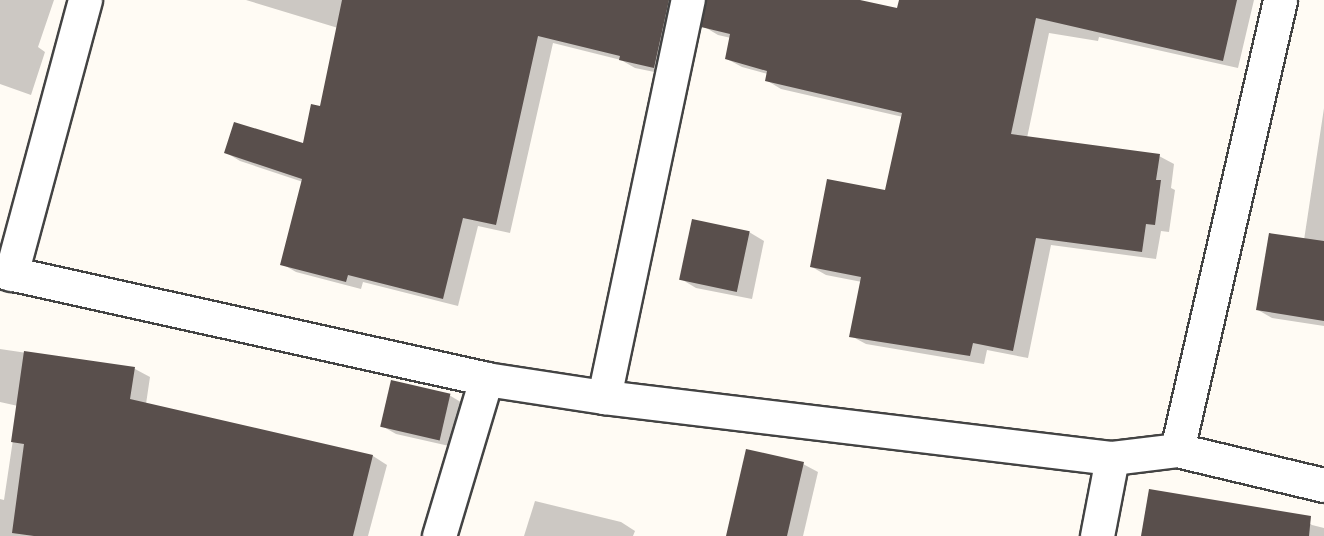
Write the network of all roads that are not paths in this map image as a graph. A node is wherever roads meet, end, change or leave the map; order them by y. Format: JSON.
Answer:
{"nodes":[{"id":1,"x":85,"y":0,"type":"edge"},
{"id":2,"x":688,"y":0,"type":"edge"},
{"id":3,"x":1280,"y":0,"type":"edge"},
{"id":4,"x":6,"y":273,"type":"edge"},
{"id":5,"x":486,"y":379,"type":"junction"},
{"id":6,"x":604,"y":397,"type":"junction"},
{"id":7,"x":1177,"y":450,"type":"junction"},
{"id":8,"x":1112,"y":458,"type":"junction"},
{"id":9,"x":1324,"y":485,"type":"edge"},
{"id":10,"x":439,"y":536,"type":"edge"},
{"id":11,"x":1097,"y":536,"type":"edge"}],
"edges":[{"from":1,"to":4,"type":"street"},
{"from":2,"to":6,"type":"street"},
{"from":3,"to":7,"type":"street"},
{"from":4,"to":5,"type":"street"},
{"from":5,"to":6,"type":"street"},
{"from":5,"to":10,"type":"street"},
{"from":6,"to":8,"type":"street"},
{"from":7,"to":8,"type":"street"},
{"from":7,"to":9,"type":"street"},
{"from":8,"to":11,"type":"street"}]}
